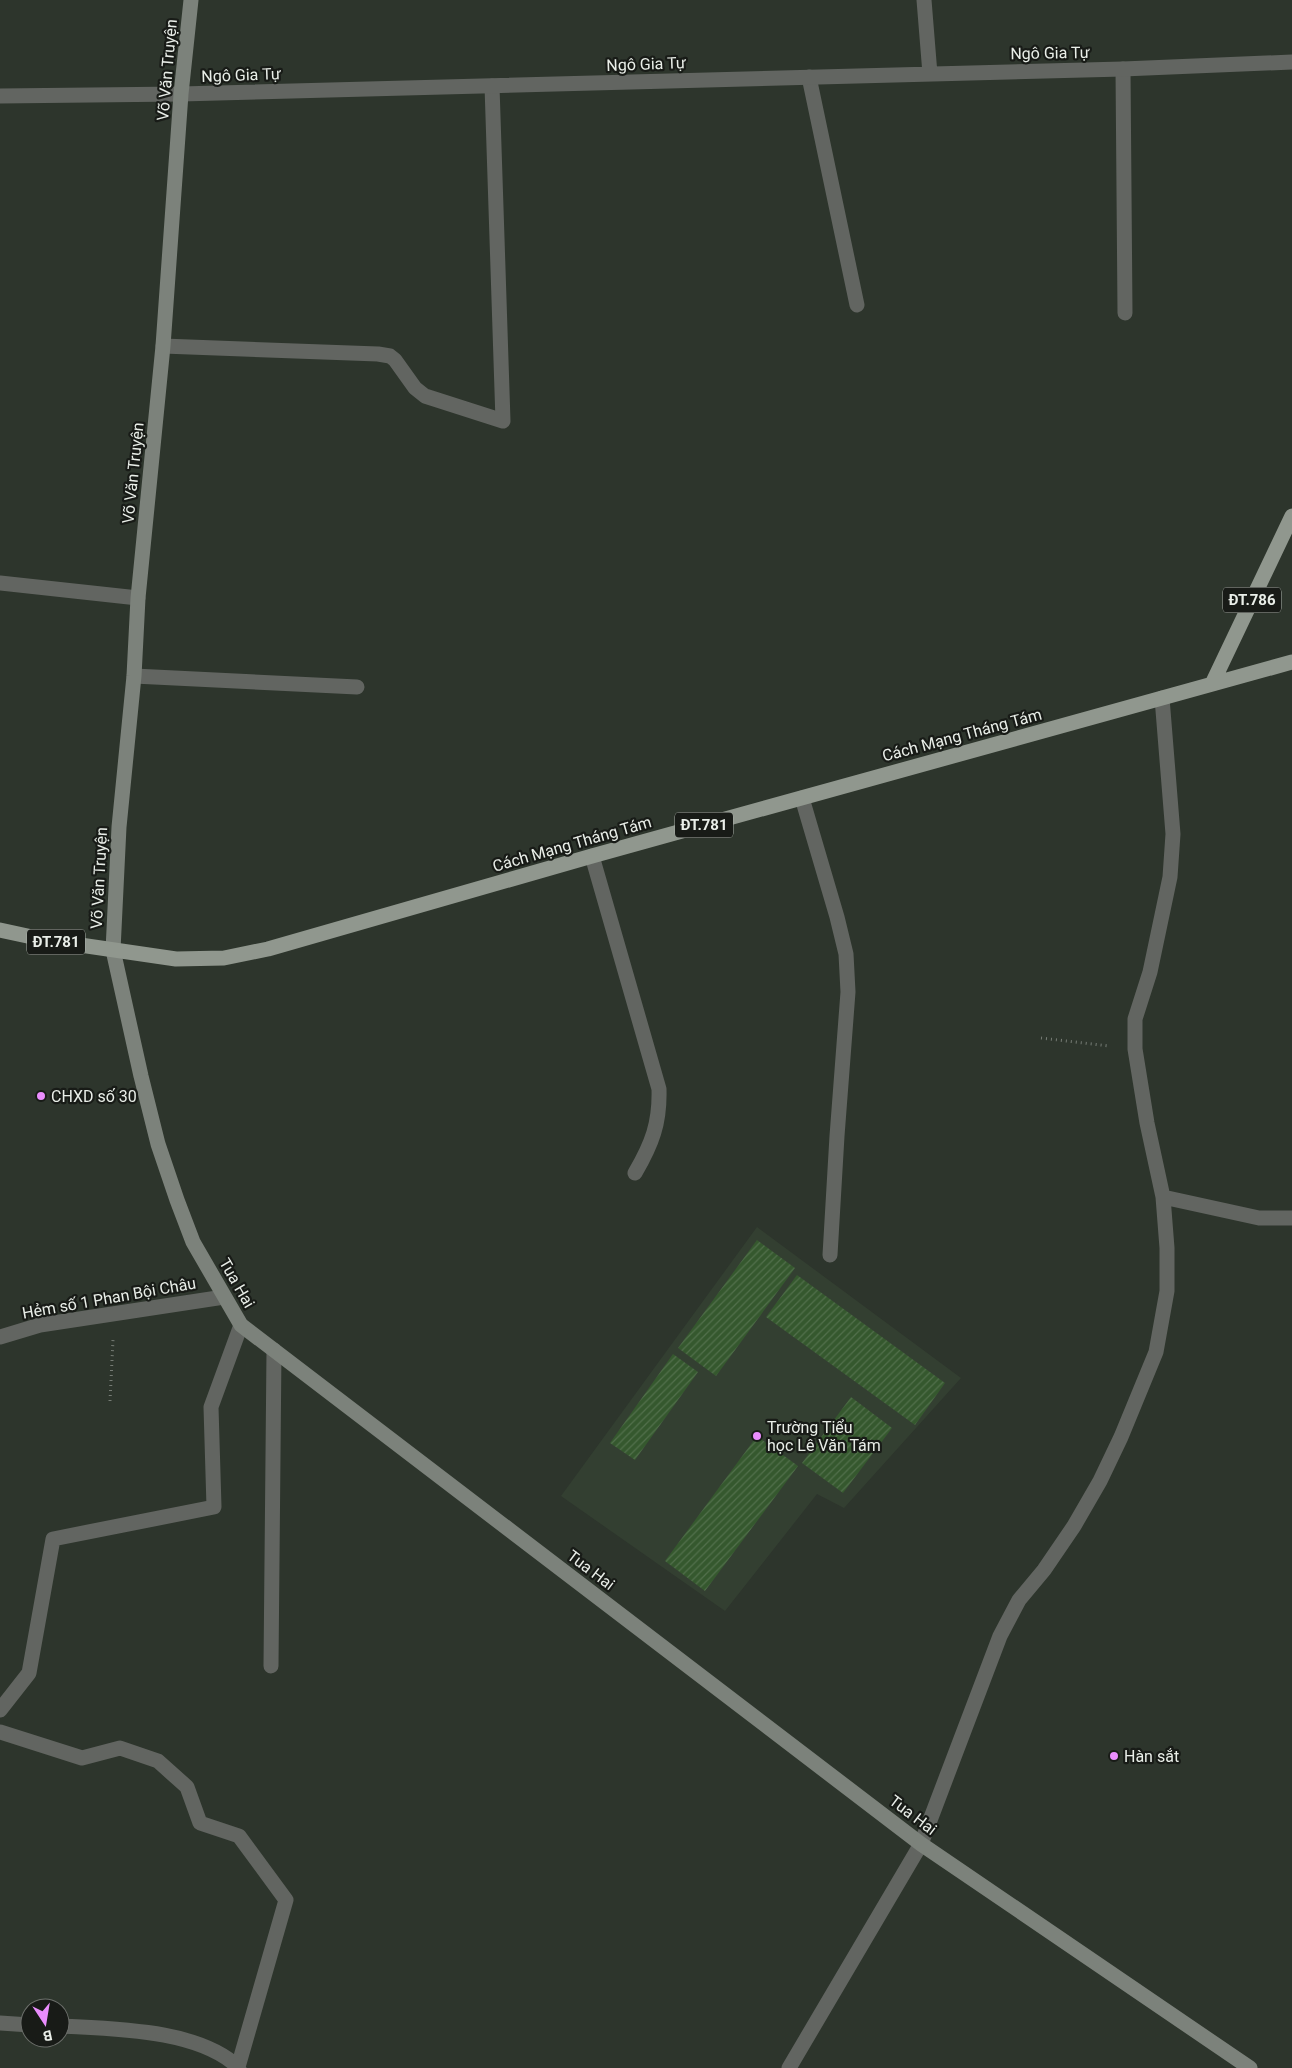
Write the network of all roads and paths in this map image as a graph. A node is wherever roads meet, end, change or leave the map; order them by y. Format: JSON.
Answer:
{"nodes":[{"id":1,"x":191,"y":0,"type":"edge"},
{"id":2,"x":924,"y":0,"type":"edge"},
{"id":3,"x":1292,"y":62,"type":"edge"},
{"id":4,"x":1123,"y":69,"type":"junction"},
{"id":5,"x":930,"y":74,"type":"junction"},
{"id":6,"x":809,"y":77,"type":"junction"},
{"id":7,"x":492,"y":86,"type":"junction"},
{"id":8,"x":181,"y":94,"type":"junction"},
{"id":9,"x":0,"y":96,"type":"edge"},
{"id":10,"x":857,"y":305,"type":"dead end"},
{"id":11,"x":1125,"y":313,"type":"dead end"},
{"id":12,"x":163,"y":346,"type":"junction"},
{"id":13,"x":1292,"y":516,"type":"edge"},
{"id":14,"x":0,"y":583,"type":"edge"},
{"id":15,"x":138,"y":598,"type":"junction"},
{"id":16,"x":1292,"y":662,"type":"edge"},
{"id":17,"x":134,"y":676,"type":"junction"},
{"id":18,"x":1212,"y":684,"type":"junction"},
{"id":19,"x":356,"y":687,"type":"dead end"},
{"id":20,"x":1162,"y":698,"type":"junction"},
{"id":21,"x":802,"y":798,"type":"junction"},
{"id":22,"x":592,"y":856,"type":"junction"},
{"id":23,"x":0,"y":930,"type":"edge"},
{"id":24,"x":113,"y":950,"type":"junction"},
{"id":25,"x":1041,"y":1038,"type":"dead end"},
{"id":26,"x":1135,"y":1049,"type":"junction"},
{"id":27,"x":635,"y":1172,"type":"dead end"},
{"id":28,"x":1163,"y":1197,"type":"junction"},
{"id":29,"x":1292,"y":1218,"type":"edge"},
{"id":30,"x":830,"y":1255,"type":"dead end"},
{"id":31,"x":224,"y":1297,"type":"junction"},
{"id":32,"x":114,"y":1315,"type":"junction"},
{"id":33,"x":241,"y":1325,"type":"junction"},
{"id":34,"x":0,"y":1337,"type":"edge"},
{"id":35,"x":274,"y":1350,"type":"junction"},
{"id":36,"x":110,"y":1401,"type":"dead end"},
{"id":37,"x":271,"y":1666,"type":"dead end"},
{"id":38,"x":0,"y":1710,"type":"edge"},
{"id":39,"x":0,"y":1732,"type":"edge"},
{"id":40,"x":921,"y":1844,"type":"junction"},
{"id":41,"x":0,"y":2023,"type":"edge"},
{"id":42,"x":20,"y":2024,"type":"edge"},
{"id":43,"x":70,"y":2027,"type":"edge"},
{"id":44,"x":239,"y":2067,"type":"edge"},
{"id":45,"x":789,"y":2068,"type":"edge"},
{"id":46,"x":1250,"y":2068,"type":"edge"}],
"edges":[{"from":1,"to":8,"type":"main road","name":"Võ Văn Truyện"},
{"from":2,"to":5,"type":"street"},
{"from":3,"to":4,"type":"street","name":"Ngô Gia Tự"},
{"from":4,"to":5,"type":"street","name":"Ngô Gia Tự"},
{"from":4,"to":11,"type":"street"},
{"from":5,"to":6,"type":"street","name":"Ngô Gia Tự"},
{"from":6,"to":7,"type":"street","name":"Ngô Gia Tự"},
{"from":6,"to":10,"type":"street"},
{"from":7,"to":8,"type":"street","name":"Ngô Gia Tự"},
{"from":7,"to":12,"type":"street"},
{"from":8,"to":9,"type":"street","name":"Ngô Gia Tự"},
{"from":8,"to":12,"type":"main road","name":"Võ Văn Truyện"},
{"from":12,"to":15,"type":"main road","name":"Võ Văn Truyện"},
{"from":13,"to":18,"type":"main road","number":"ĐT.786"},
{"from":14,"to":15,"type":"street"},
{"from":15,"to":17,"type":"main road","name":"Võ Văn Truyện"},
{"from":16,"to":18,"type":"main road","name":"Cách Mạng Tháng Tám","number":"ĐT.781"},
{"from":17,"to":19,"type":"street"},
{"from":17,"to":24,"type":"main road","name":"Võ Văn Truyện"},
{"from":18,"to":20,"type":"main road","name":"Cách Mạng Tháng Tám","number":"ĐT.781"},
{"from":20,"to":21,"type":"main road","name":"Cách Mạng Tháng Tám","number":"ĐT.781"},
{"from":20,"to":26,"type":"street"},
{"from":21,"to":22,"type":"main road","name":"Cách Mạng Tháng Tám","number":"ĐT.781"},
{"from":21,"to":30,"type":"street"},
{"from":22,"to":24,"type":"main road","name":"Cách Mạng Tháng Tám","number":"ĐT.781"},
{"from":22,"to":27,"type":"street"},
{"from":23,"to":24,"type":"main road","name":"Cách Mạng Tháng Tám","number":"ĐT.781"},
{"from":24,"to":31,"type":"main road","name":"Tua Hai"},
{"from":25,"to":26,"type":"path"},
{"from":26,"to":28,"type":"street"},
{"from":28,"to":29,"type":"street"},
{"from":28,"to":40,"type":"street"},
{"from":31,"to":32,"type":"street","name":"Hẻm số 1 Phan Bội Châu"},
{"from":31,"to":33,"type":"main road","name":"Tua Hai"},
{"from":32,"to":34,"type":"street","name":"Hẻm số 1 Phan Bội Châu"},
{"from":32,"to":36,"type":"path"},
{"from":33,"to":35,"type":"main road","name":"Tua Hai"},
{"from":33,"to":38,"type":"street"},
{"from":35,"to":37,"type":"street"},
{"from":35,"to":40,"type":"main road","name":"Tua Hai"},
{"from":39,"to":44,"type":"street"},
{"from":40,"to":45,"type":"street"},
{"from":40,"to":46,"type":"main road","name":"Tua Hai"},
{"from":41,"to":42,"type":"street"},
{"from":43,"to":44,"type":"street"}]}
